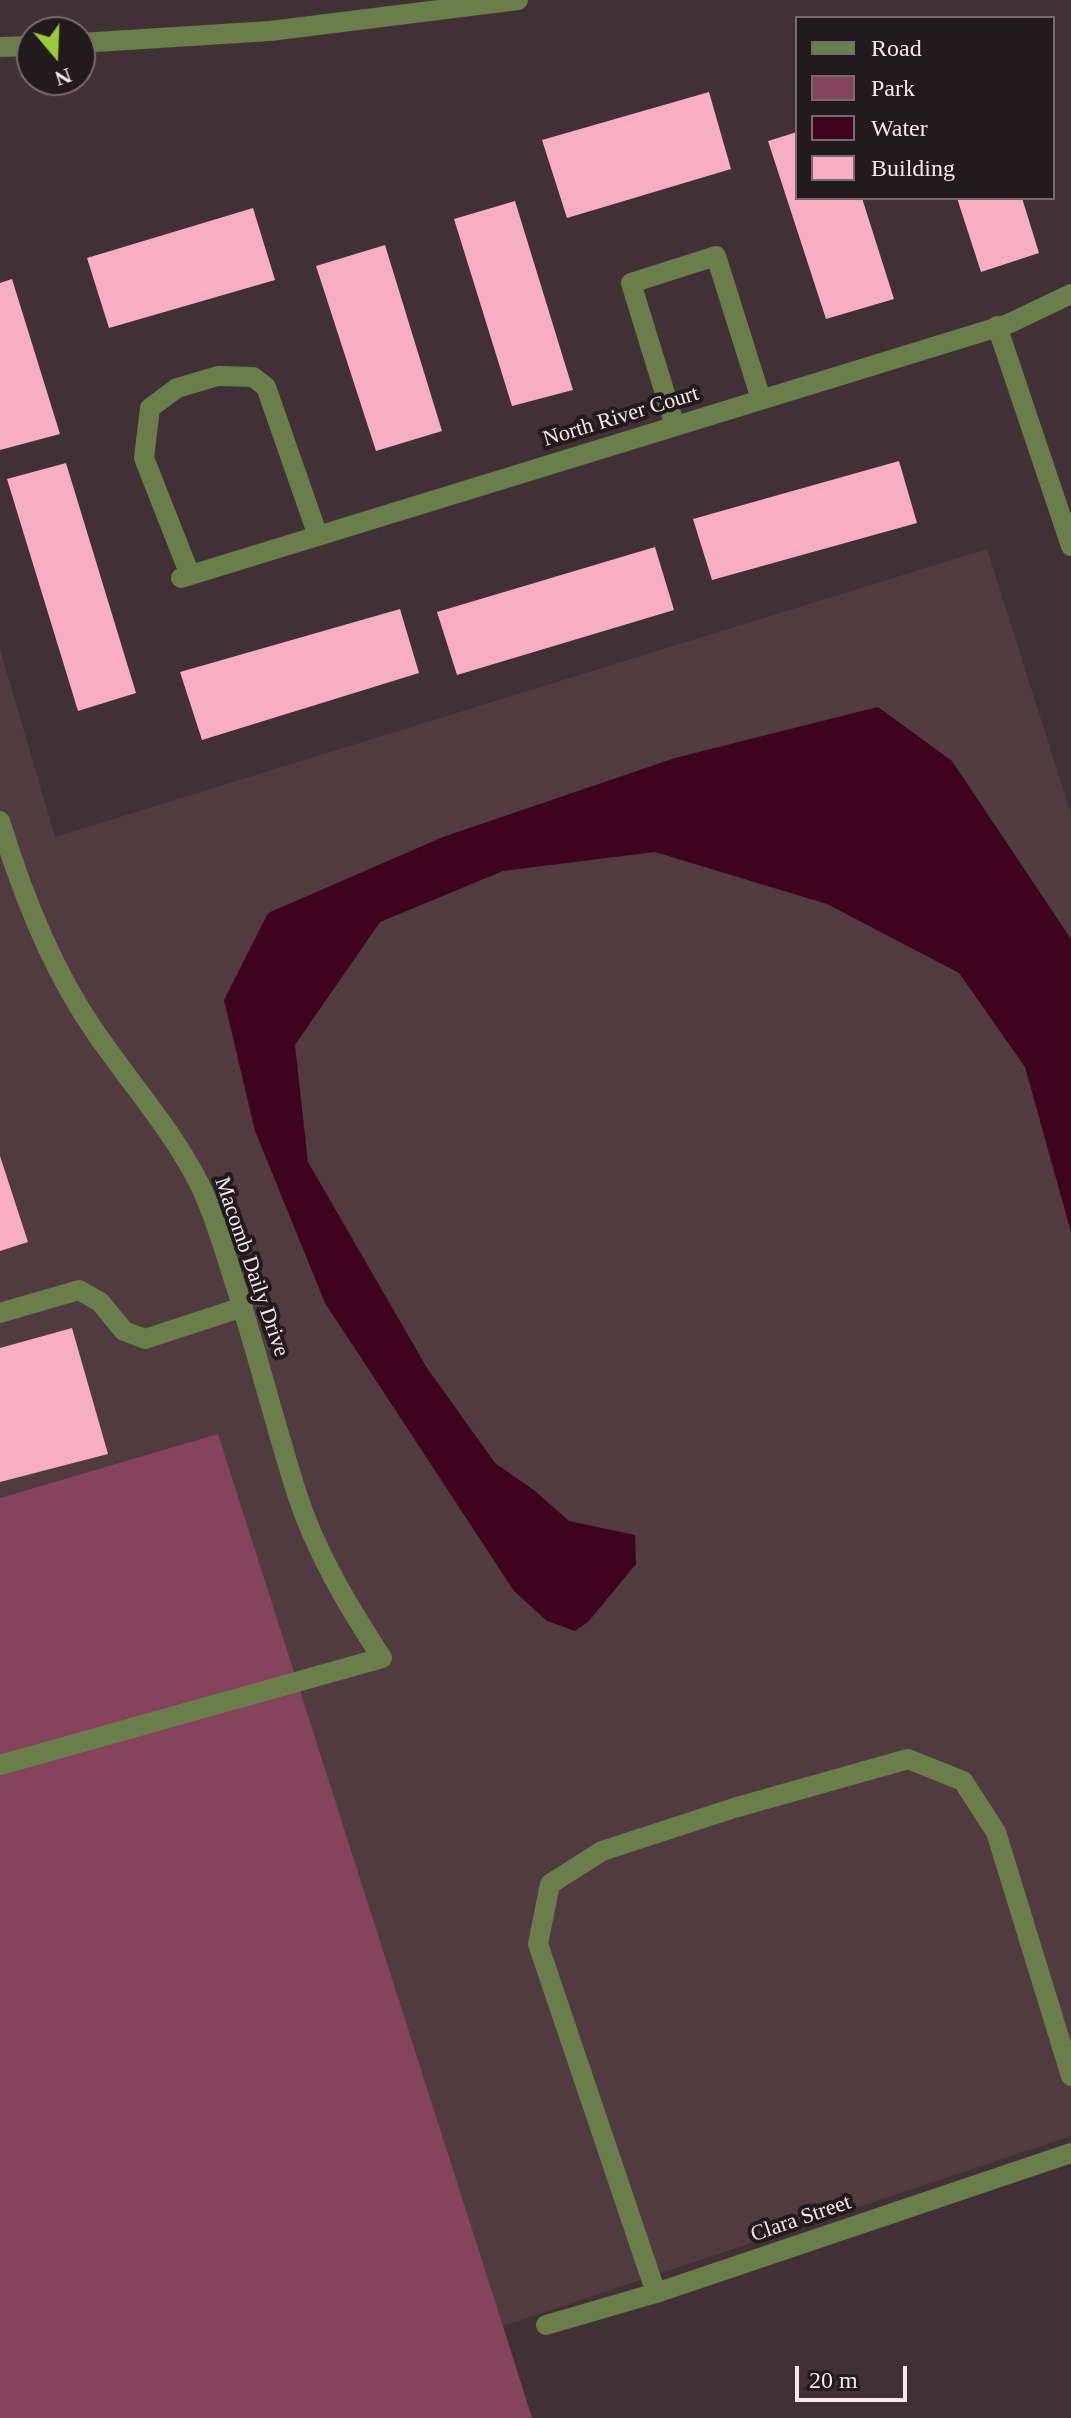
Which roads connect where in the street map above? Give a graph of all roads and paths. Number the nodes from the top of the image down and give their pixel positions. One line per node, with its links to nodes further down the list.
1 (518, 0): 2 (street)
2 (96, 42)
3 (1071, 294): 4 (street, North River Court)
4 (997, 326): 5 (street, North River Court); 8 (street)
5 (761, 399): 6 (street, North River Court); 6 (street)
6 (675, 426): 7 (street, North River Court)
7 (318, 536): 7 (street, North River Court)
8 (1071, 546)
9 (0, 821): 10 (street, Macomb Daily Drive)
10 (243, 1307): 11 (street); 12 (street, Macomb Daily Drive)
11 (0, 1313)
12 (0, 1765)
13 (1071, 2076): 15 (street)
14 (1071, 2153): 15 (street, Clara Street)
15 (656, 2293): 16 (street, Clara Street)
16 (546, 2325)

